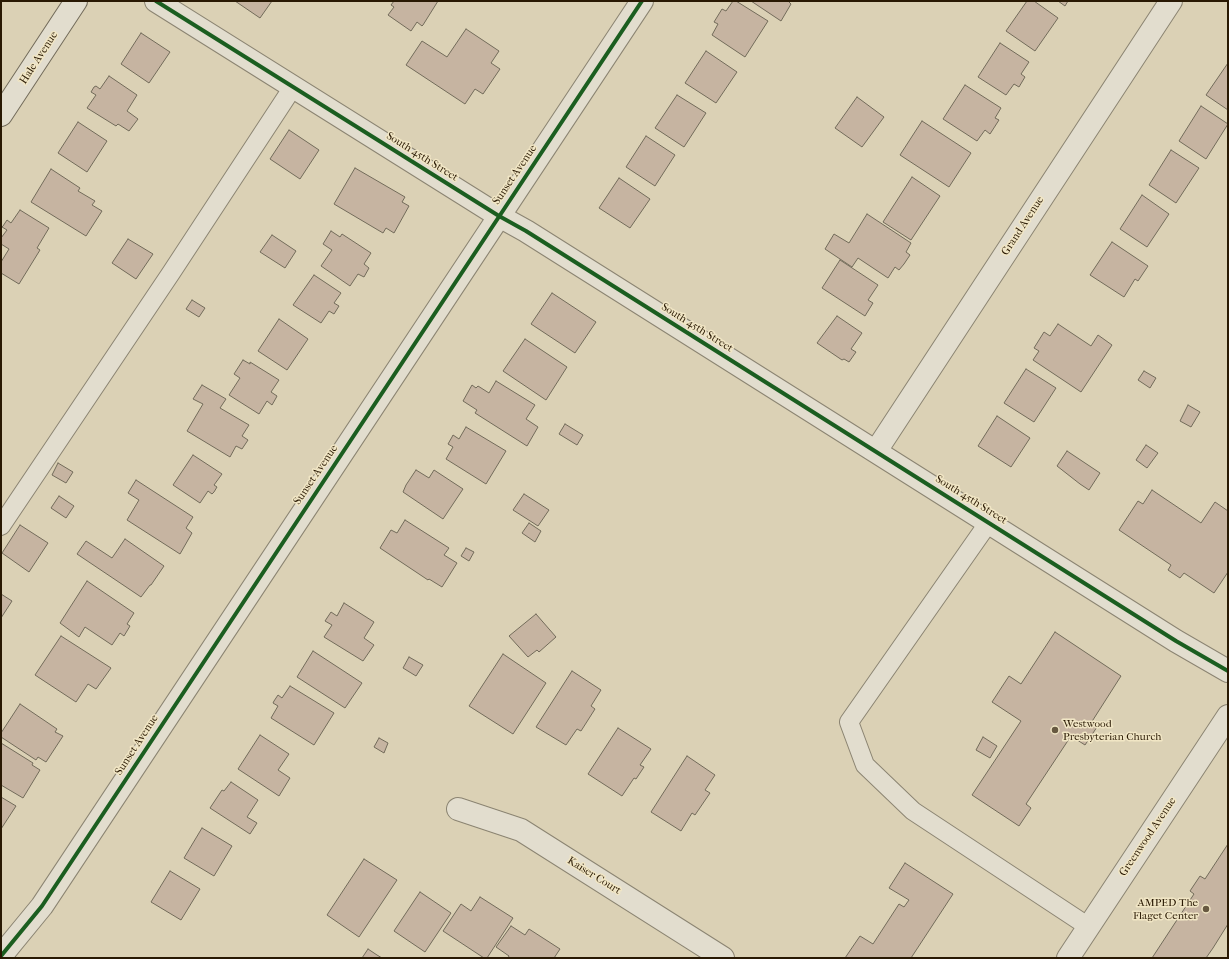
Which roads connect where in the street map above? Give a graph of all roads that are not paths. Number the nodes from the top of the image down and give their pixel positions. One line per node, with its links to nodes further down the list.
1 (76, 1): 6 (street, Hale Avenue)
2 (156, 1): 5 (street, South 45th Street)
3 (642, 1): 7 (street, Sunset Avenue)
4 (1171, 1): 8 (street, Grand Avenue)
5 (293, 87): 7 (street, South 45th Street); 10 (lane)
6 (1, 115)
7 (499, 216): 8 (street, South 45th Street); 15 (street, Sunset Avenue)
8 (876, 451): 9 (street, South 45th Street)
9 (989, 522): 11 (street, South 45th Street); 14 (lane)
10 (1, 526)
11 (1228, 671)
12 (1228, 716): 14 (street, Greenwood Avenue)
13 (458, 809): 16 (street, Kaiser Court)
14 (1089, 927): 17 (street, Greenwood Avenue)
15 (1, 956)
16 (723, 958)
17 (1068, 958)

